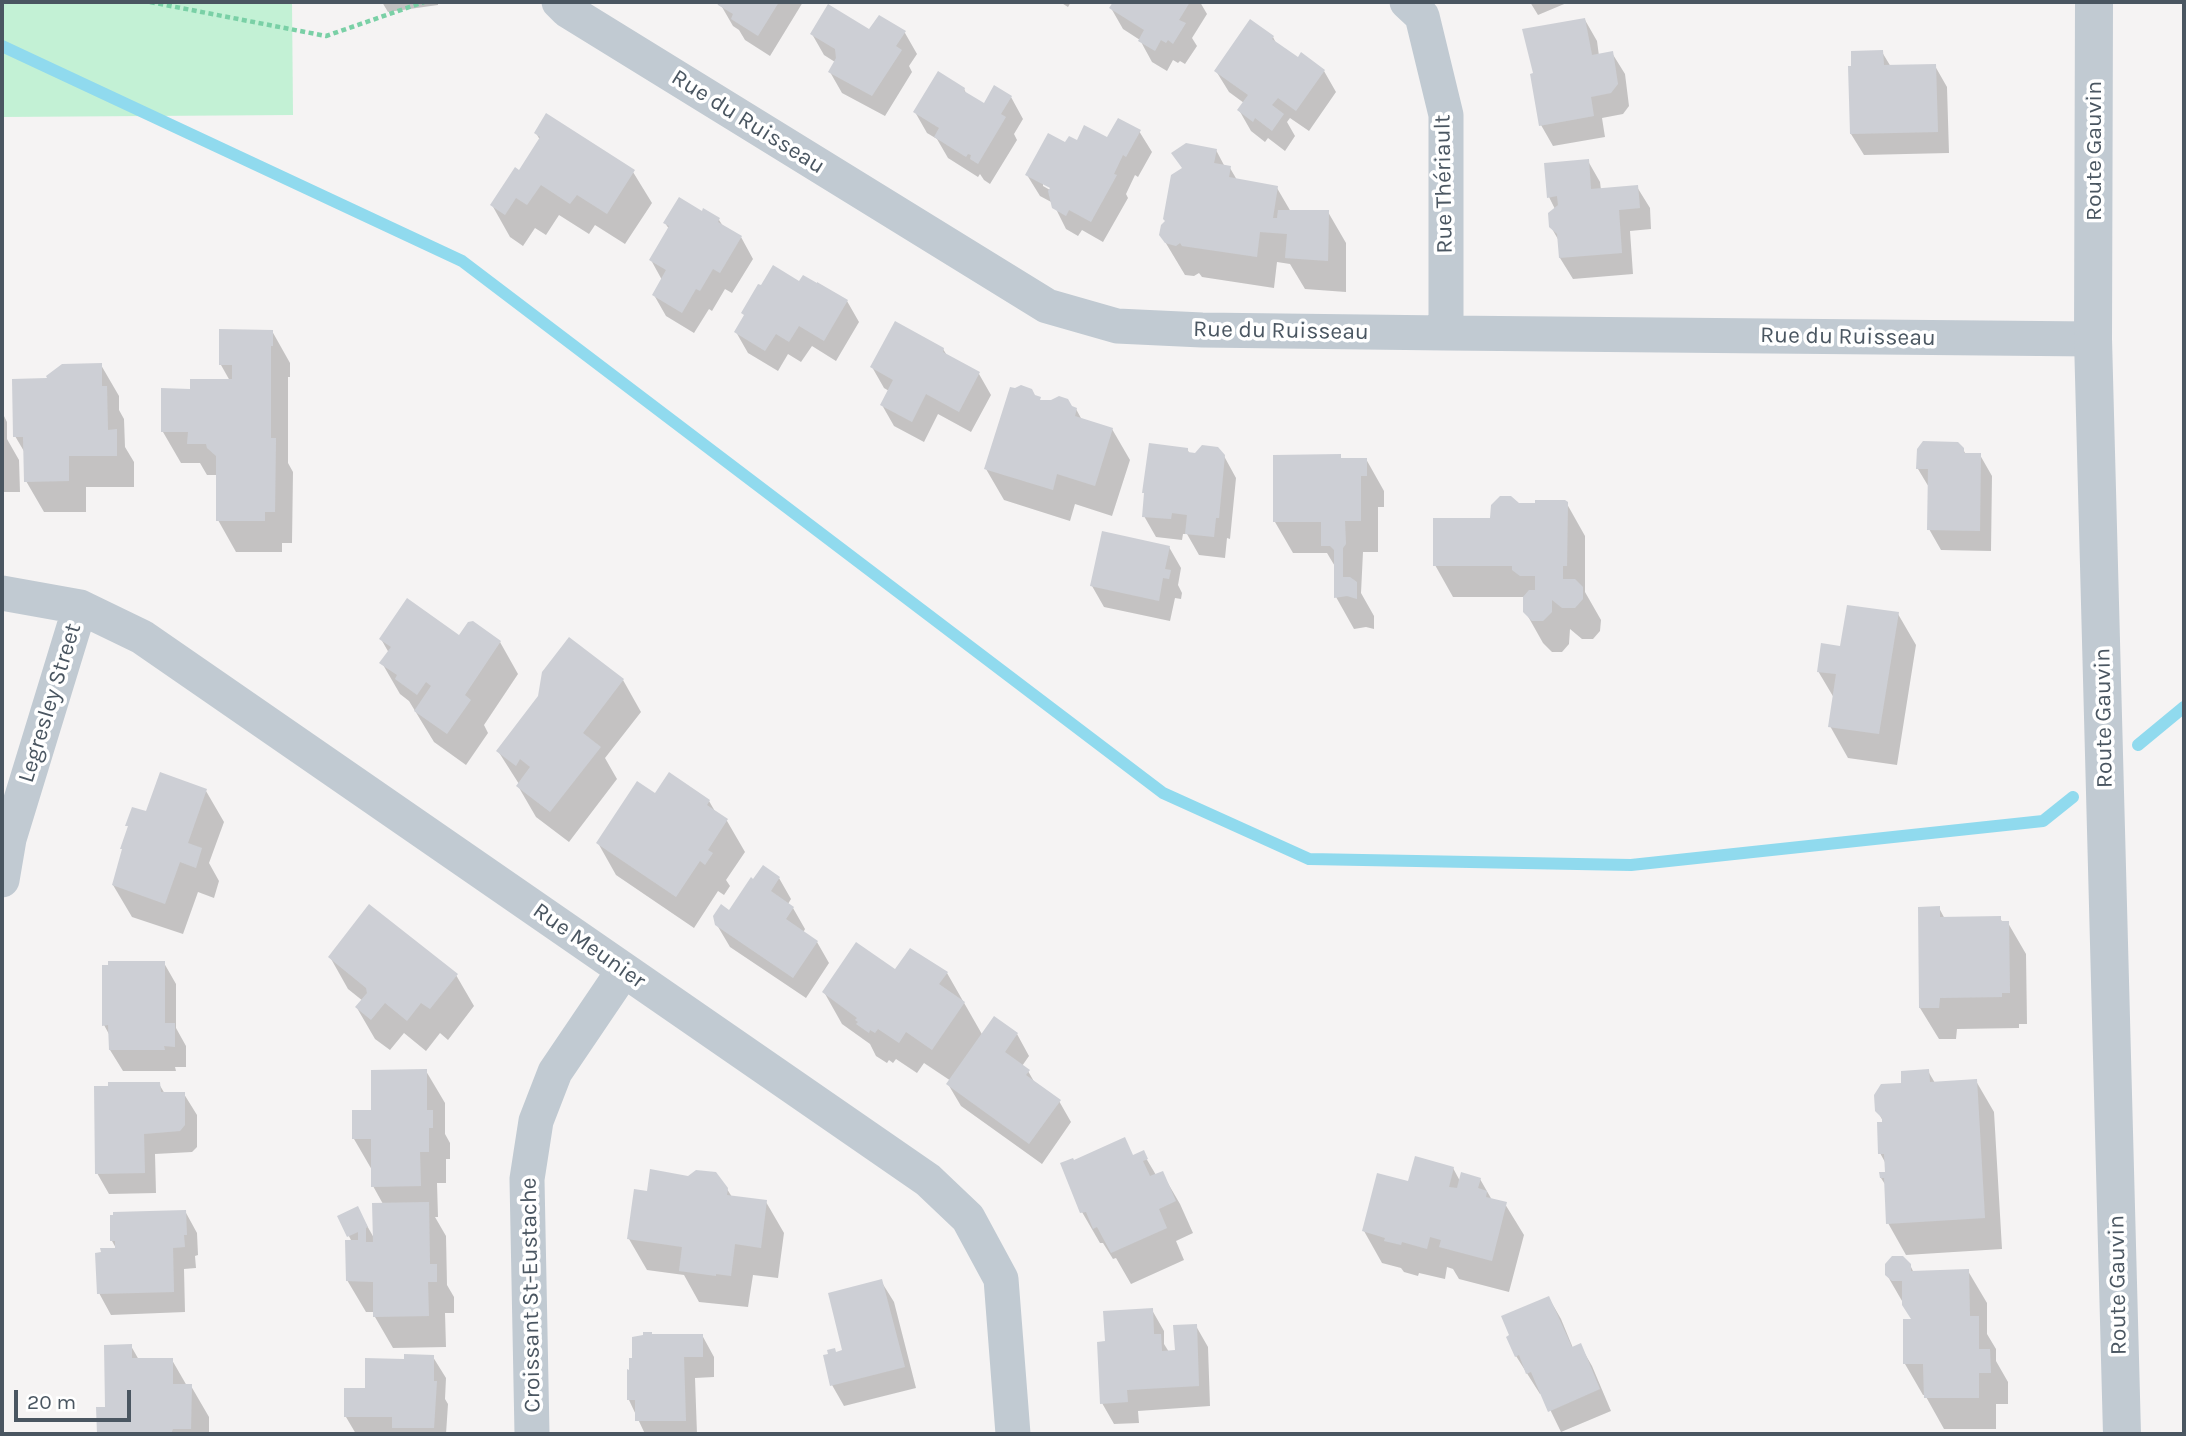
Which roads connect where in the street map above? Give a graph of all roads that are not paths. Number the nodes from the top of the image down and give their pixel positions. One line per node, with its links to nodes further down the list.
1 (559, 2): 4 (street, Rue du Ruisseau)
2 (1407, 2): 4 (street, Rue Thériault)
3 (2094, 2): 5 (street, Route Gauvin)
4 (1446, 333): 5 (street, Rue du Ruisseau)
5 (2094, 339): 12 (street, Route Gauvin)
6 (2, 593): 7 (street, Rue Meunier)
7 (80, 607): 8 (street, Legresley Street); 9 (street, Rue Meunier)
8 (2, 880)
9 (624, 971): 10 (street, Croissant St-Eustache); 11 (street, Rue Meunier)
10 (532, 1434)
11 (1013, 1434)
12 (2122, 1434)

